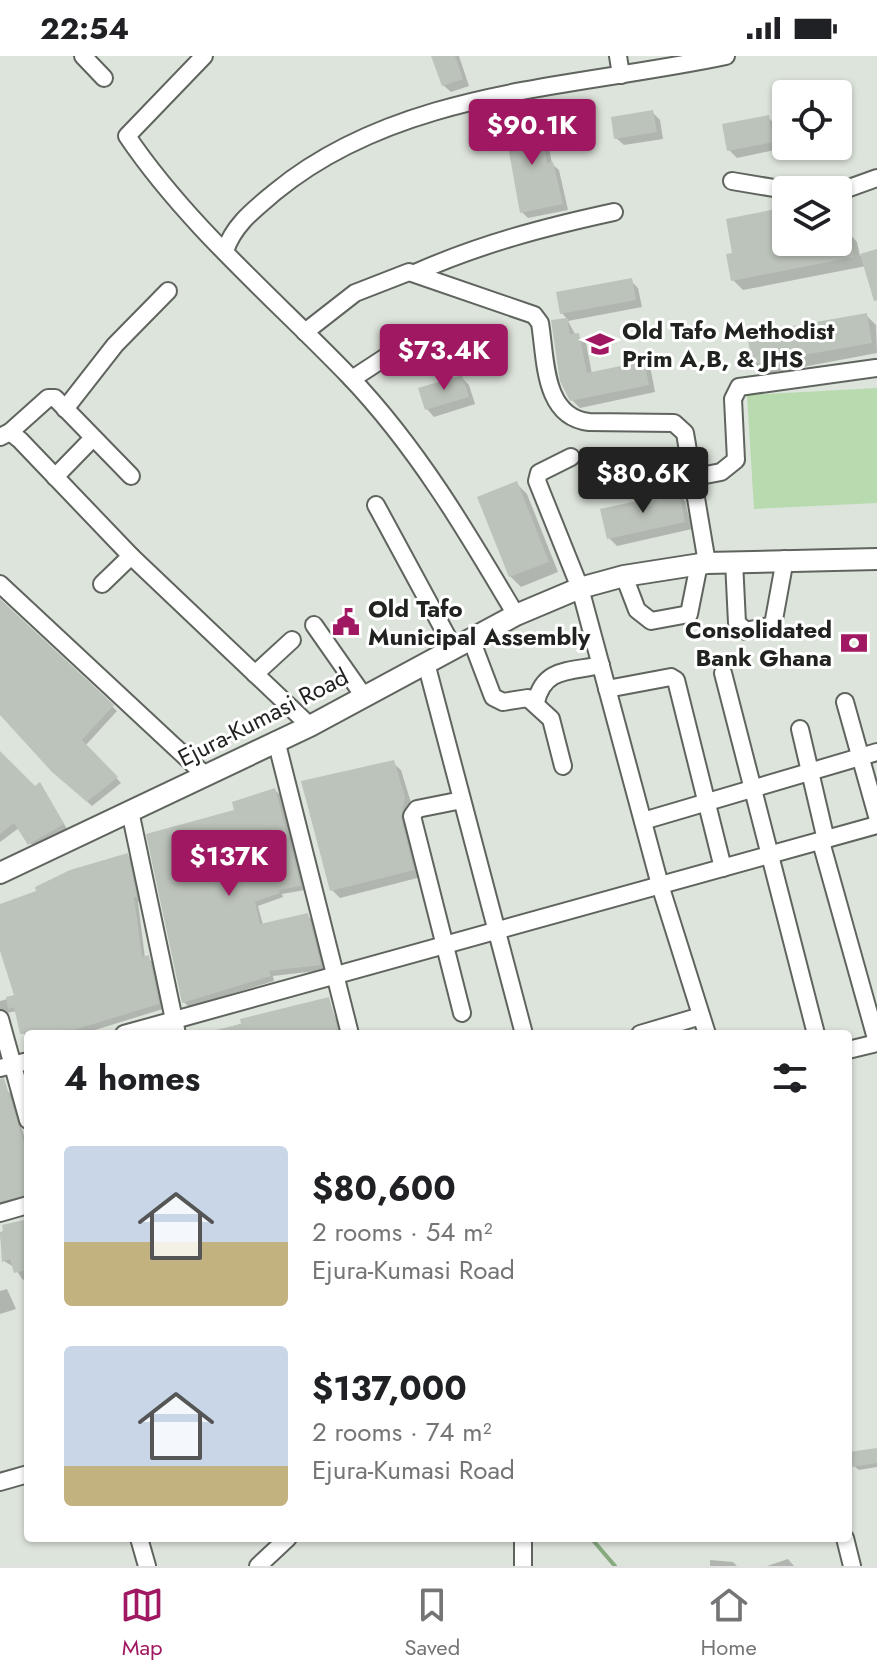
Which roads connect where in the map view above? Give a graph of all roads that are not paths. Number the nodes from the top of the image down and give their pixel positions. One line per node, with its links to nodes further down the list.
1 (83, 56): 6 (street)
2 (204, 56): 12 (street)
3 (618, 56): 5 (street)
4 (726, 56): 5 (street)
5 (621, 75): 12 (street)
6 (104, 78)
7 (877, 178): 9 (street)
8 (732, 181): 10 (street)
9 (852, 187)
10 (772, 188)
11 (614, 212): 13 (street)
12 (225, 251): 15 (street)
13 (415, 273): 15 (street); 25 (street)
14 (168, 291): 19 (street)
15 (305, 332): 18 (street)
16 (401, 347): 18 (street)
17 (876, 368): 25 (street)
18 (352, 379): 36 (street)
19 (65, 409): 20 (street); 21 (street)
20 (5, 434): 24 (street)
21 (92, 439): 23 (street); 24 (street)
22 (571, 457): 35 (street)
23 (131, 476)
24 (55, 477): 27 (street)
25 (695, 477): 31 (street)
26 (376, 505): 39 (street)
27 (131, 556): 34 (street); 43 (street)
28 (785, 559): 29 (main road, Ejura-Kumasi Road); 30 (main road, Ejura-Kumasi Road); 30 (street)
29 (877, 559)
30 (734, 561): 31 (main road, Ejura-Kumasi Road)
31 (703, 564): 32 (main road, Ejura-Kumasi Road); 32 (street)
32 (624, 576): 35 (main road, Ejura-Kumasi Road)
33 (0, 584): 54 (street)
34 (102, 584)
35 (580, 588): 36 (main road, Ejura-Kumasi Road); 41 (street)
36 (516, 615): 39 (main road, Ejura-Kumasi Road)
37 (314, 625): 45 (street)
38 (292, 640): 43 (street)
39 (462, 644): 40 (main road, Ejura-Kumasi Road); 46 (street)
40 (426, 663): 45 (main road, Ejura-Kumasi Road); 56 (street)
41 (601, 665): 44 (street); 46 (street)
42 (723, 673): 55 (street)
43 (255, 674): 48 (street)
44 (607, 689): 57 (street); 60 (street)
45 (363, 695): 48 (main road, Ejura-Kumasi Road)
46 (536, 702): 52 (street)
47 (845, 702): 51 (street)
48 (310, 726): 50 (main road, Ejura-Kumasi Road)
49 (800, 729): 53 (street)
50 (276, 740): 54 (main road, Ejura-Kumasi Road); 69 (street)
51 (870, 754): 53 (street); 59 (street)
52 (563, 766)
53 (809, 771): 55 (street); 62 (street)
54 (206, 776): 58 (main road, Ejura-Kumasi Road)
55 (753, 787): 57 (street); 63 (street)
56 (462, 800): 67 (street); 68 (street)
57 (706, 800): 60 (street); 64 (street)
58 (130, 811): 65 (main road, Ejura-Kumasi Road); 73 (street)
59 (877, 816)
60 (643, 821): 66 (street)
61 (877, 825): 62 (street)
62 (824, 841): 63 (street); 80 (street)
63 (771, 855): 64 (street); 79 (street)
64 (723, 868): 66 (street)
65 (0, 873)
66 (660, 885): 67 (street); 71 (street)
67 (497, 932): 68 (street); 76 (street)
68 (443, 946): 69 (street); 70 (street)
69 (337, 976): 73 (street); 75 (street)
70 (462, 1013)
71 (701, 1016): 77 (street); 78 (street)
72 (0, 1019): 82 (street)
73 (175, 1027): 74 (street)
74 (153, 1030)
75 (349, 1030)
76 (523, 1030)
77 (654, 1030)
78 (706, 1030)
79 (815, 1030)
80 (877, 1042): 81 (street)
81 (852, 1049)
82 (14, 1065): 83 (street)
83 (24, 1104)
84 (24, 1206): 85 (street)
85 (0, 1213)
86 (24, 1475): 87 (street)
87 (0, 1482)
88 (140, 1542): 92 (street)
89 (284, 1542): 93 (street)
90 (523, 1542): 94 (street)
91 (846, 1542): 95 (street)
92 (147, 1566)
93 (258, 1566)
94 (523, 1566)
95 (852, 1566)

